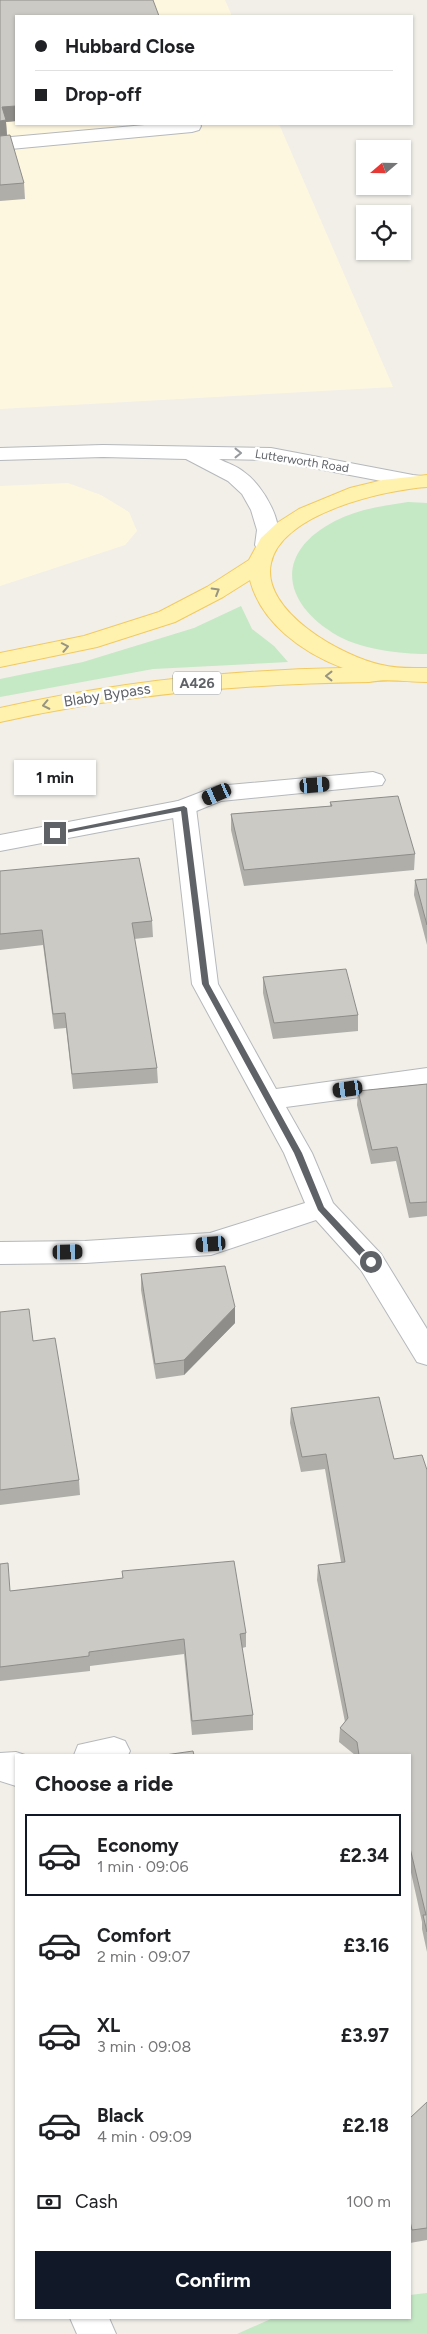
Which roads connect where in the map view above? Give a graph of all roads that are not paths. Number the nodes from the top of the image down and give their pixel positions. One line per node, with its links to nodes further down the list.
1 (192, 126): 2 (street)
2 (0, 144)
3 (190, 453): 4 (street, Lutterworth Road); 5 (street, Lutterworth Road, one-way to 5); 6 (street, Lutterworth Road)
4 (0, 454)
5 (420, 481): 6 (main road)
6 (263, 554): 7 (main road, one-way to 6); 8 (main road)
7 (0, 660)
8 (396, 675): 9 (main road); 10 (main road, Blaby Bypass / A426, one-way to 10)
9 (427, 675)
10 (0, 715)
11 (373, 780): 12 (street)
12 (184, 808): 13 (street); 15 (street)
13 (0, 843)
14 (427, 1078): 15 (street)
15 (269, 1100): 16 (street)
16 (321, 1208): 17 (street); 18 (street)
17 (0, 1253)
18 (427, 1354)
19 (15, 1766): 20 (street)
20 (0, 1767)
21 (90, 2319): 22 (street)
22 (97, 2334)

